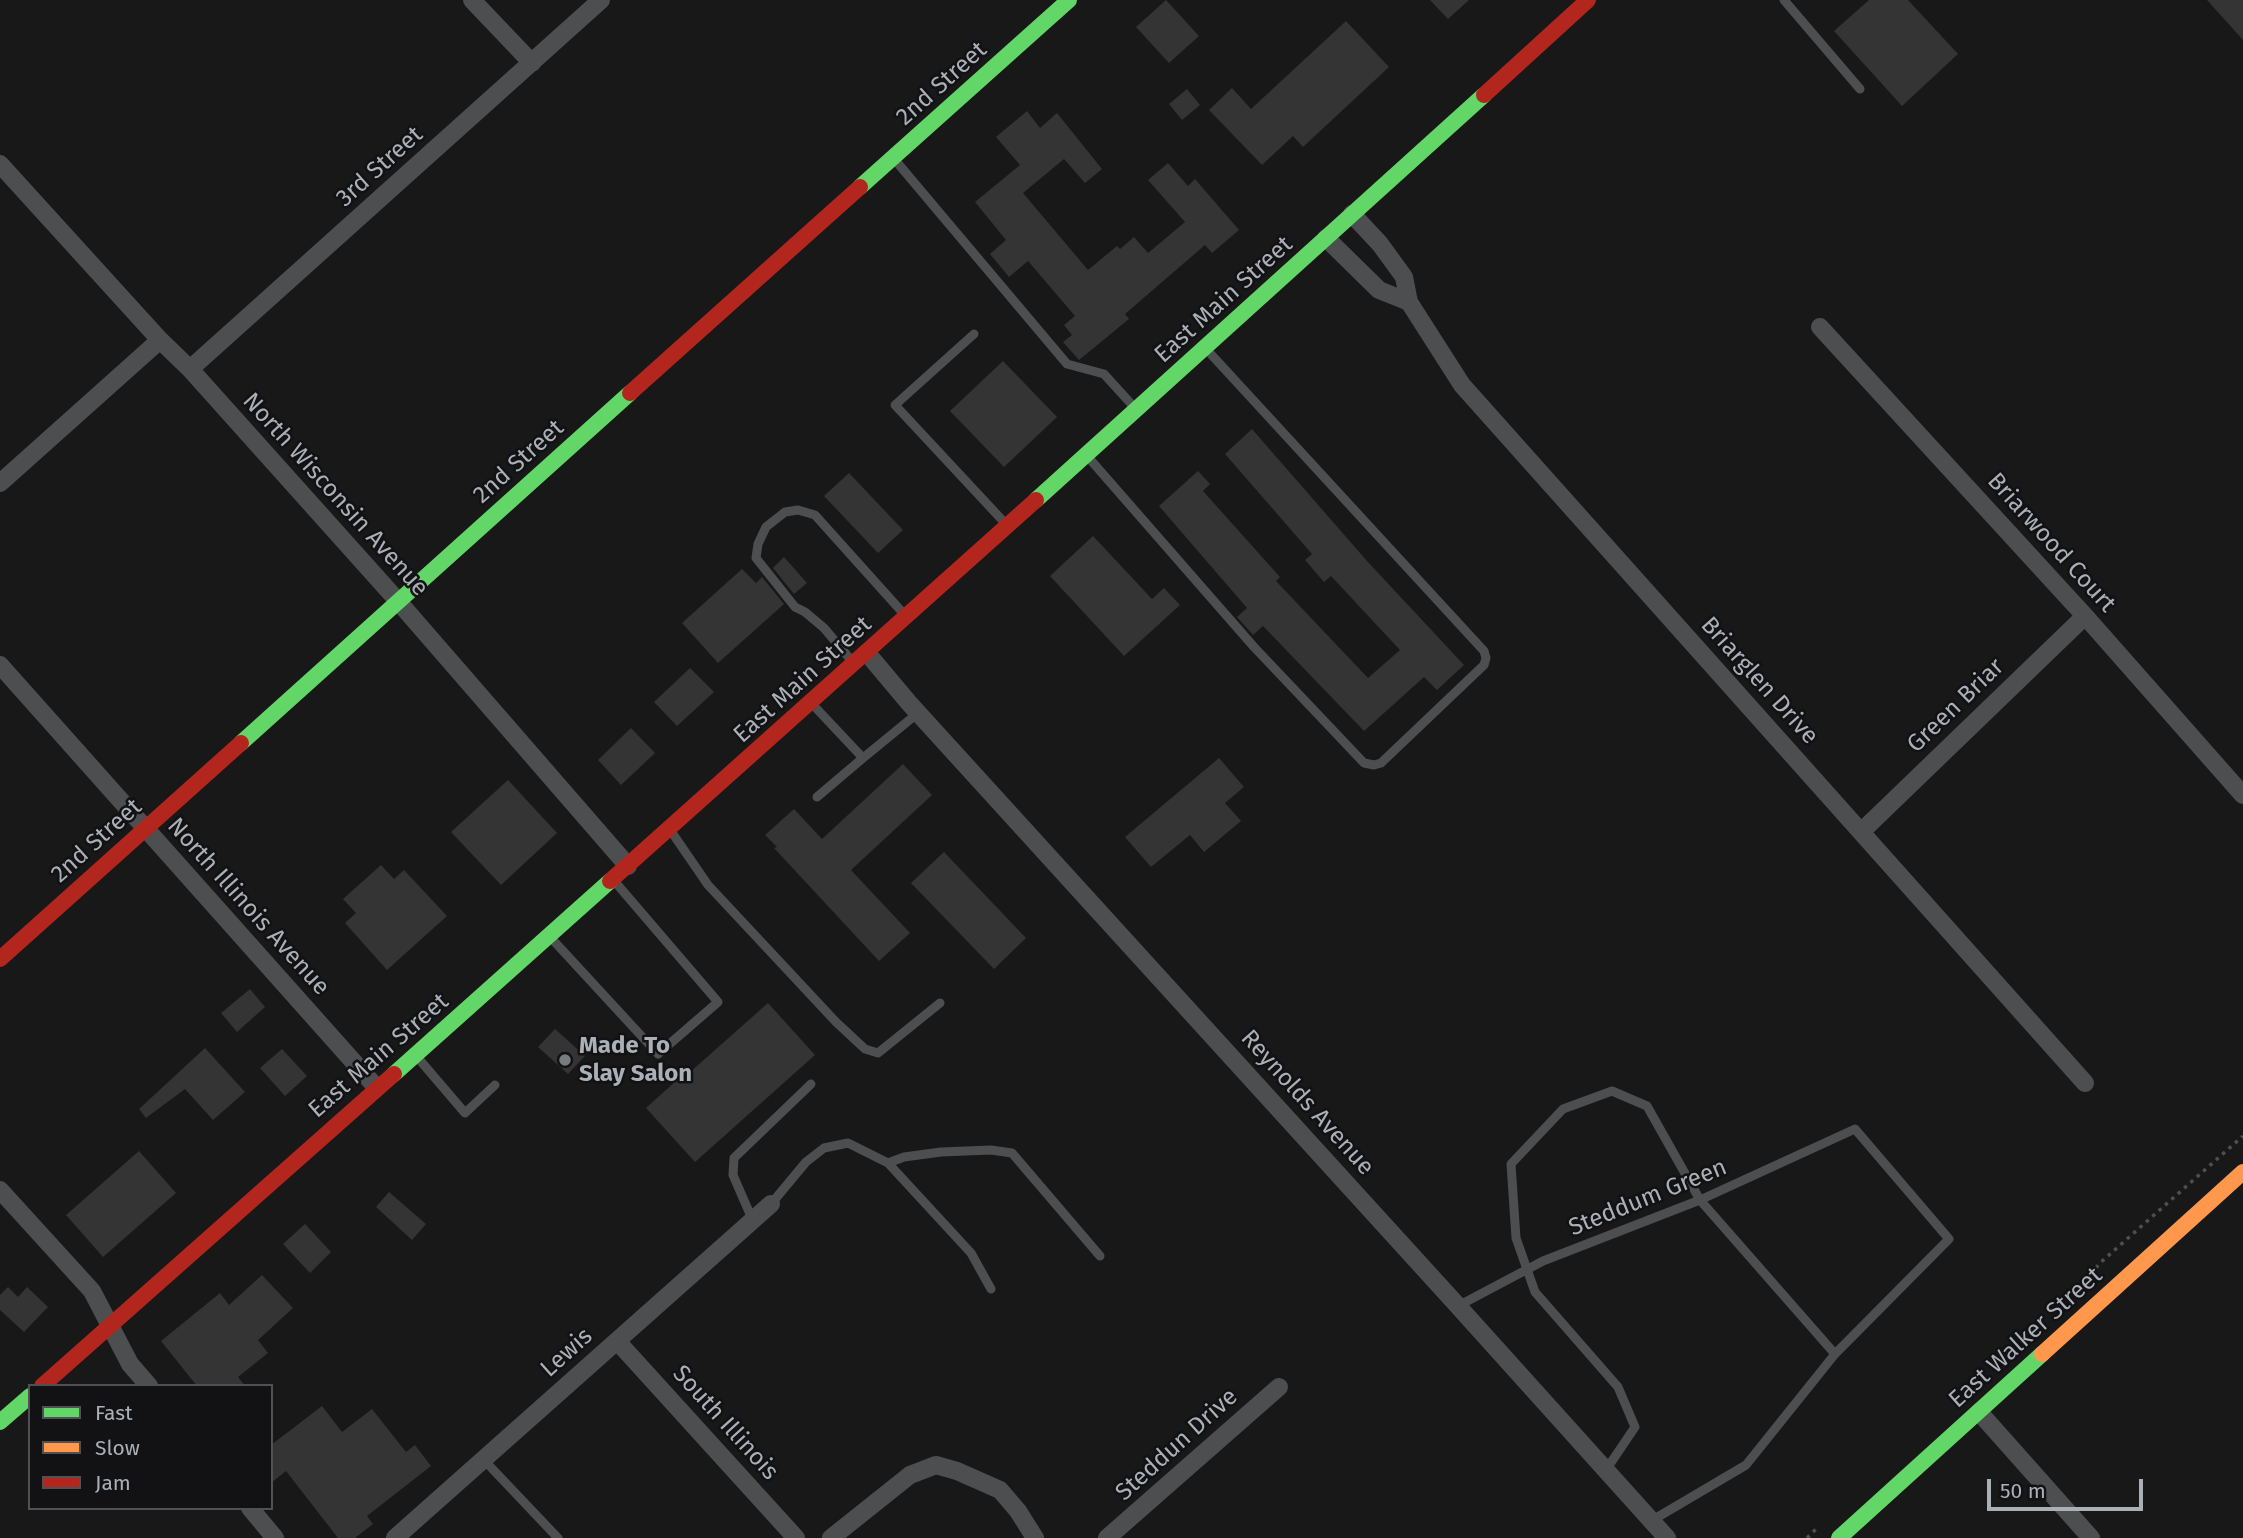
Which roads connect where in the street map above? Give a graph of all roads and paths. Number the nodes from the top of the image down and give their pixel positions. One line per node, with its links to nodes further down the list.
1 (472, 0): 6 (street)
2 (601, 0): 6 (street, 3rd Street)
3 (1069, 0): 8 (main road, 2nd Street)
4 (1588, 0): 10 (main road, East Main Street)
5 (1784, 0): 7 (lane)
6 (532, 64): 17 (street, 3rd Street)
7 (1860, 89)
8 (894, 158): 18 (lane); 22 (main road, 2nd Street)
9 (0, 163): 15 (street, North Wisconsin Avenue)
10 (1352, 214): 11 (main road, East Main Street); 12 (street, Briarglen Drive)
11 (1326, 238): 12 (street); 16 (main road, East Main Street)
12 (1409, 302): 34 (street, Briarglen Drive)
13 (1820, 327): 23 (street, Briarwood Court)
14 (974, 334): 21 (lane)
15 (160, 340): 17 (street, North Wisconsin Avenue); 20 (street)
16 (1205, 347): 18 (main road, East Main Street); 19 (lane)
17 (190, 369): 22 (street, North Wisconsin Avenue)
18 (1137, 410): 19 (main road, East Main Street)
19 (1087, 456): 21 (main road, East Main Street)
20 (0, 483)
21 (1008, 526): 24 (main road, East Main Street)
22 (397, 600): 32 (main road, 2nd Street); 35 (street, North Wisconsin Avenue)
23 (2085, 616): 30 (street, Briarwood Court); 34 (street, Green Briar)
24 (907, 617): 25 (main road, East Main Street); 25 (lane)
25 (861, 658): 27 (main road, East Main Street); 28 (street, Reynolds Avenue)
26 (0, 665): 32 (street, North Illinois Avenue)
27 (811, 703): 29 (lane); 33 (main road, East Main Street)
28 (913, 708): 29 (lane); 54 (street, Reynolds Avenue)
29 (863, 758): 31 (lane)
30 (2243, 795)
31 (817, 797)
32 (145, 828): 38 (main road, 2nd Street); 44 (street, North Illinois Avenue)
33 (670, 830): 35 (main road, East Main Street); 39 (lane)
34 (1861, 832): 41 (street, Briarglen Drive)
35 (628, 866): 36 (main road, East Main Street)
36 (612, 879): 37 (main road, East Main Street); 37 (lane)
37 (549, 936): 40 (main road, East Main Street)
38 (0, 959)
39 (940, 1003)
40 (415, 1054): 43 (lane); 44 (main road, East Main Street)
41 (2085, 1083)
42 (811, 1084): 50 (lane)
43 (495, 1085)
44 (376, 1087): 55 (main road, East Main Street)
45 (888, 1163): 49 (lane); 51 (lane); 53 (lane)
46 (2243, 1172): 62 (main road, East Walker Street)
47 (0, 1190): 55 (street)
48 (1700, 1200): 52 (lane, Steddum Green); 52 (lane); 57 (lane); 57 (lane, Steddum Green)
49 (771, 1205): 50 (street, Lewis)
50 (753, 1221): 56 (street, Lewis)
51 (1100, 1256)
52 (1527, 1270): 54 (lane, Steddum Green); 65 (lane)
53 (991, 1289)
54 (1458, 1306): 65 (street, Reynolds Avenue)
55 (110, 1326): 58 (main road, East Main Street); 59 (street)
56 (617, 1341): 64 (street, Lewis); 71 (street, South Illinois)
57 (1835, 1354): 67 (lane)
58 (43, 1384)
59 (147, 1384)
60 (1279, 1387): 74 (street, Steddun Drive)
61 (28, 1398): 63 (main road)
62 (1979, 1412): 76 (main road, East Walker Street); 77 (street)
63 (0, 1422)
64 (483, 1459): 69 (street, Lewis); 70 (lane)
65 (1606, 1470): 67 (street, Reynolds Avenue)
66 (252, 1510): 68 (street)
67 (1651, 1521): 75 (street, Reynolds Avenue)
68 (275, 1538)
69 (395, 1538)
70 (558, 1538)
71 (796, 1538)
72 (831, 1538): 73 (street)
73 (1035, 1538)
74 (1107, 1538)
75 (1667, 1538)
76 (1839, 1538)
77 (2091, 1538)

